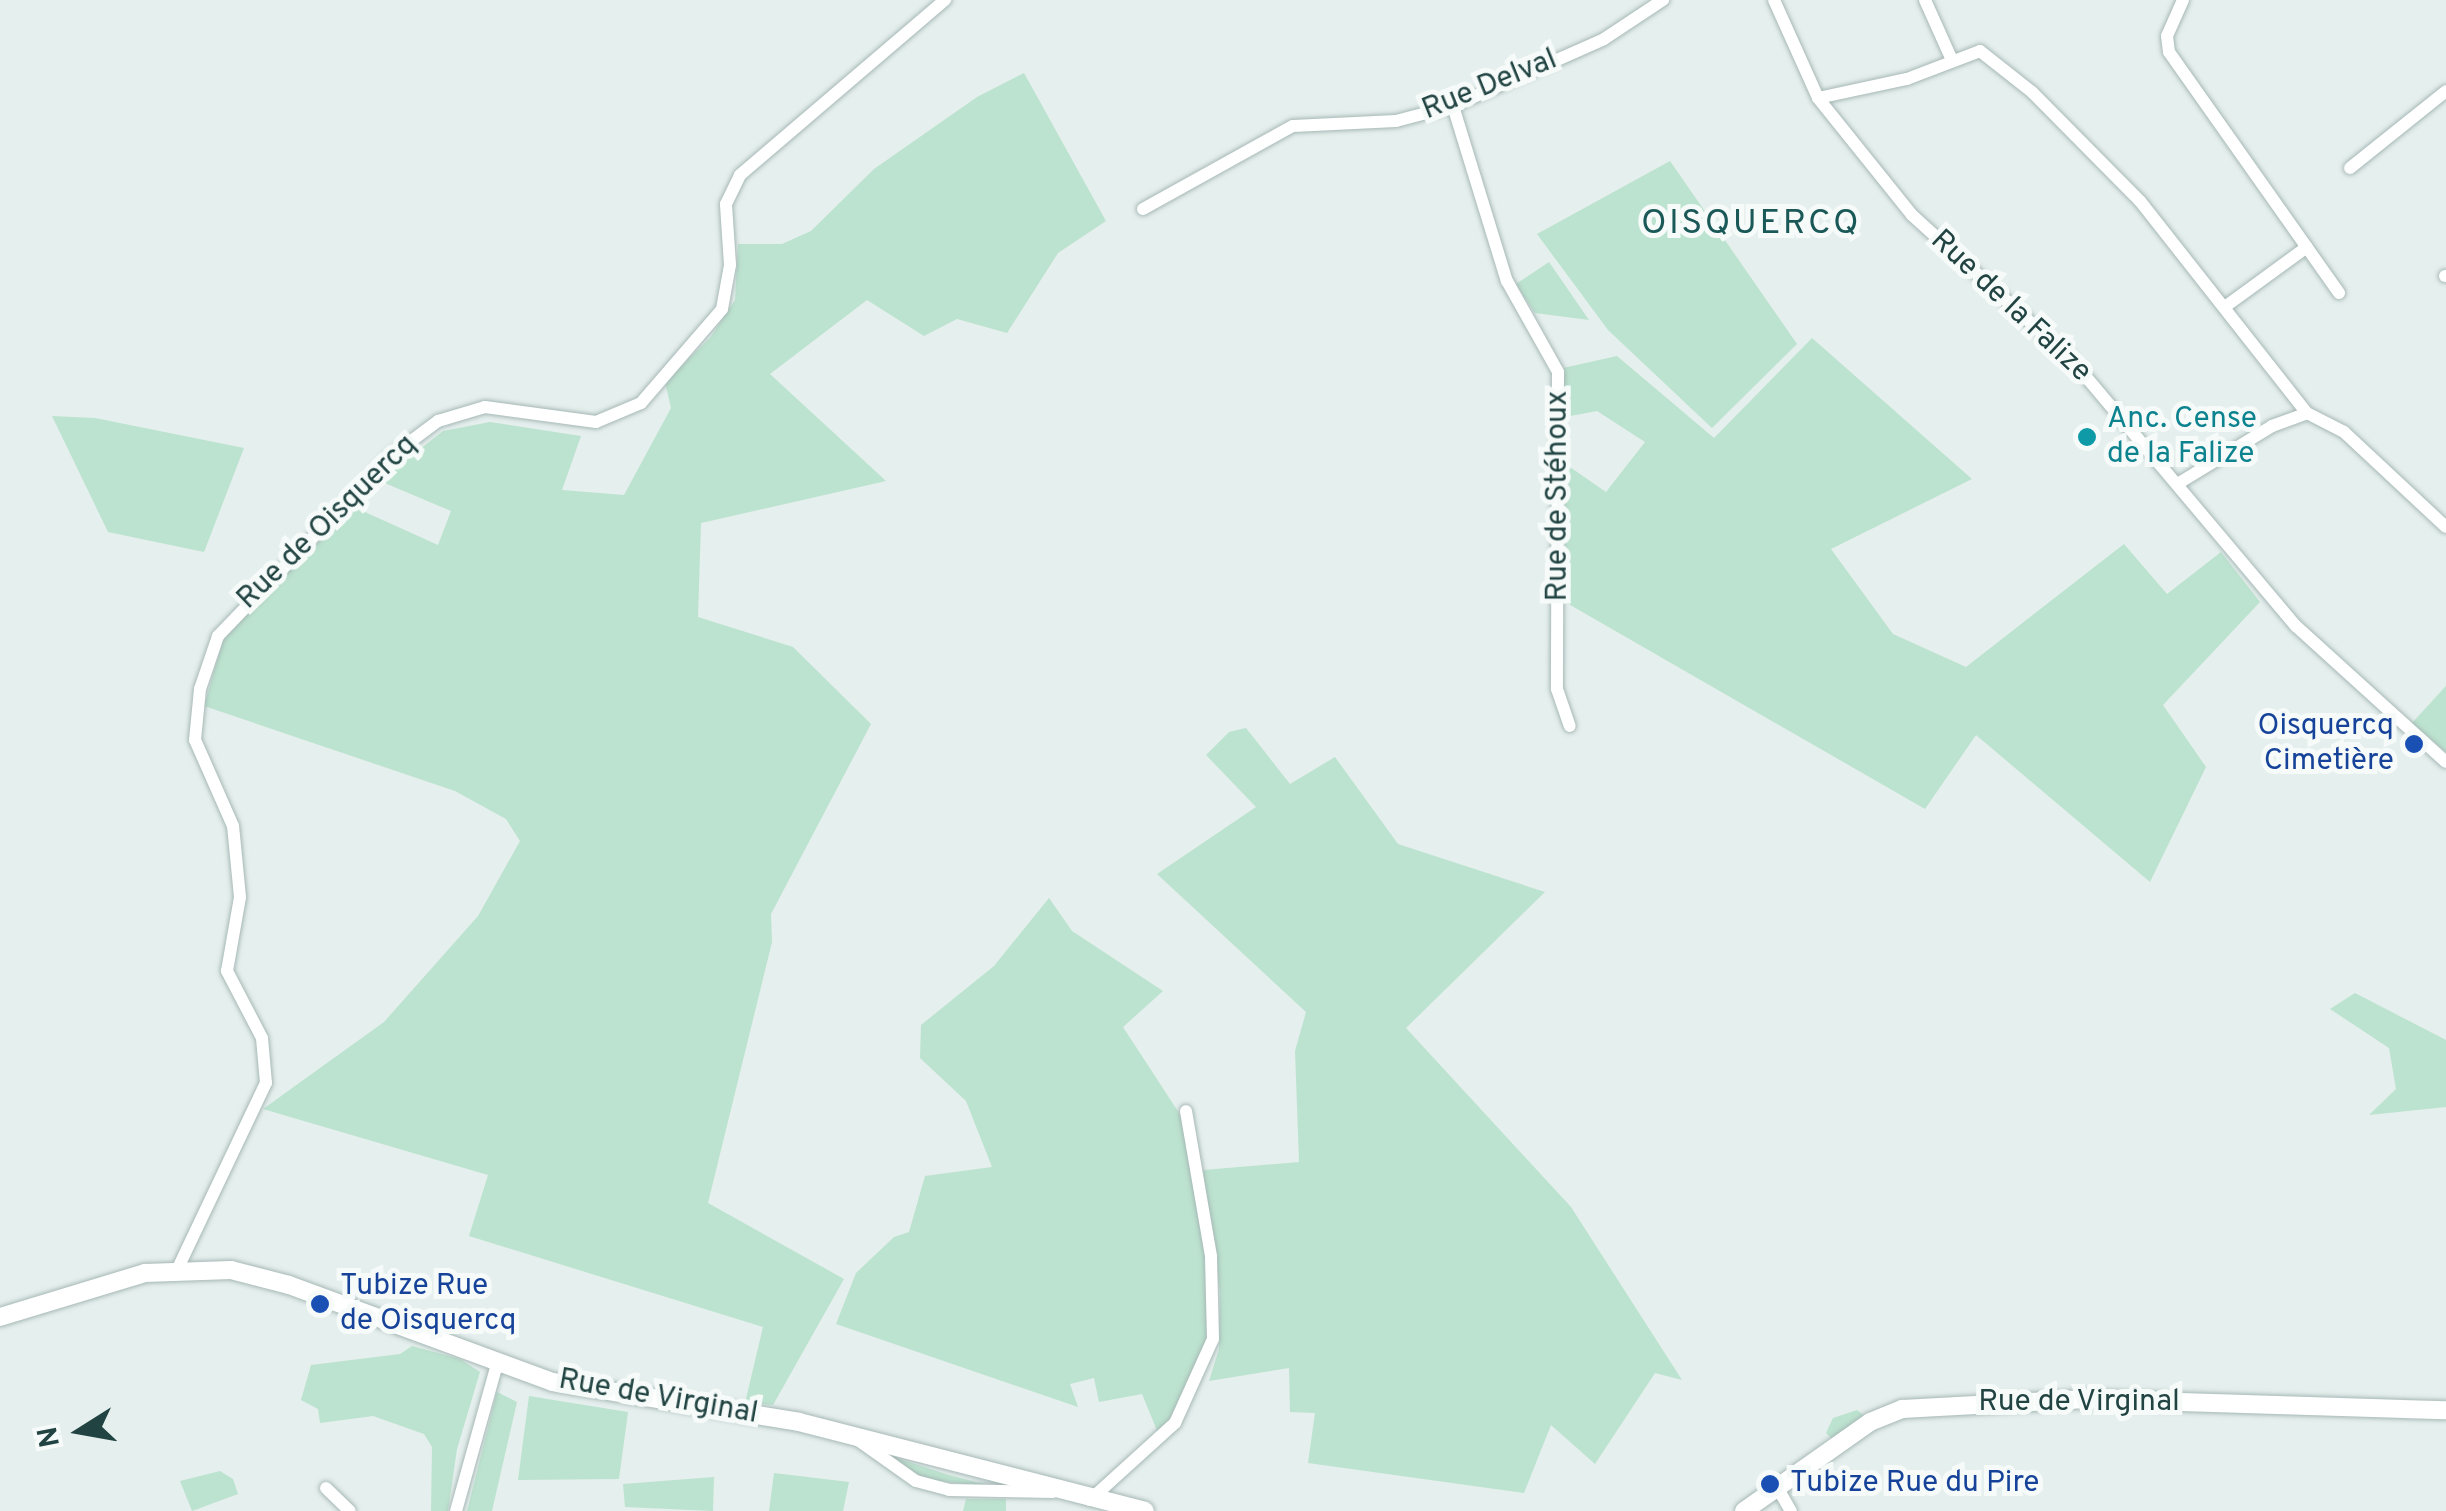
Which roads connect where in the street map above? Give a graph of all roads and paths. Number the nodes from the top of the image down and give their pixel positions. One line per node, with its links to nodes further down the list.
1 (945, 0): 21 (street, Rue de Oisquercq)
2 (1663, 0): 9 (street, Rue Delval)
3 (1774, 0): 8 (street, Rue de la Falize)
4 (1925, 0): 6 (street)
5 (2183, 0): 12 (street)
6 (1952, 60): 8 (street); 14 (street)
7 (2446, 91): 10 (street)
8 (1818, 98): 16 (street, Rue de la Falize)
9 (1453, 106): 11 (street, Rue Delval); 18 (street, Rue de Stéhoux)
10 (2350, 168)
11 (1143, 209)
12 (2307, 247): 13 (street); 14 (street)
13 (2339, 293)
14 (2226, 306): 15 (street)
15 (2306, 412): 16 (street); 17 (street)
16 (2179, 483): 19 (street, Rue de la Falize)
17 (2446, 527)
18 (1570, 726)
19 (2446, 762)
20 (1186, 1111): 27 (street)
21 (178, 1268): 22 (street); 23 (street, Rue de Virginal)
22 (0, 1317)
23 (496, 1364): 27 (street, Rue de Virginal); 30 (street)
24 (2446, 1410): 26 (street, Rue de Virginal)
25 (326, 1488): 29 (street)
26 (1777, 1488): 31 (street, Rue de Virginal); 32 (street)
27 (1090, 1500): 28 (street, Rue de Virginal)
28 (1134, 1510)
29 (350, 1511)
30 (456, 1511)
31 (1744, 1511)
32 (1790, 1511)

